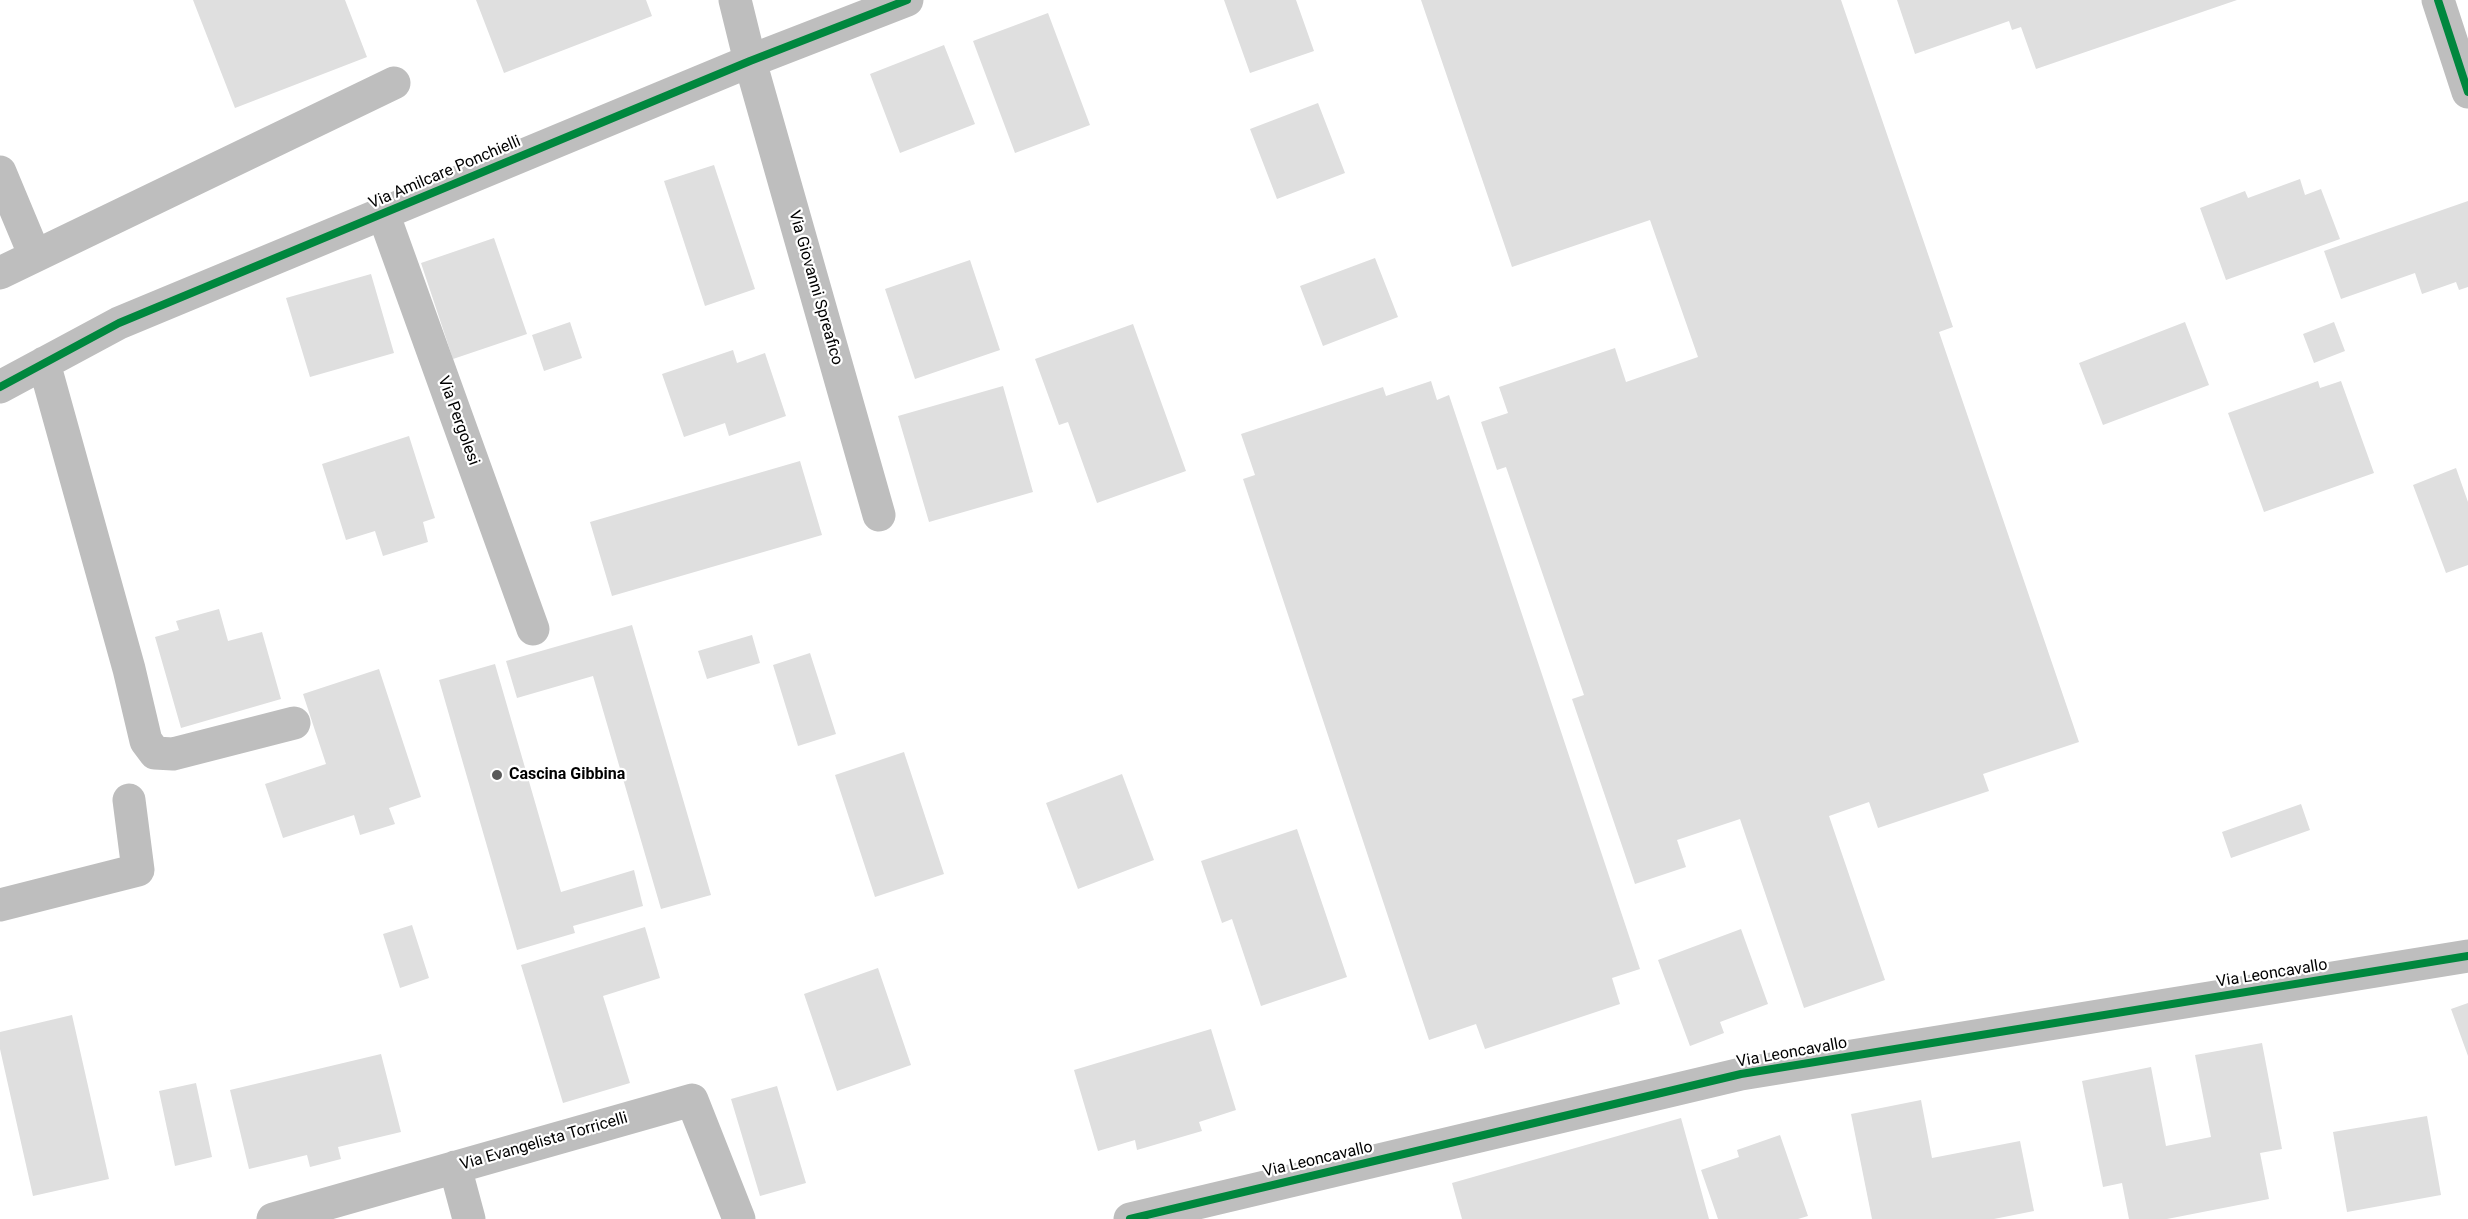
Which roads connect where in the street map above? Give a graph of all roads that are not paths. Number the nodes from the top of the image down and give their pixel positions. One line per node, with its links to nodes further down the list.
1 (735, 0): 4 (street, Via Giovanni Spreafico)
2 (907, 0): 4 (street, Via Amilcare Ponchielli)
3 (2438, 0): 6 (street)
4 (750, 61): 8 (street, Via Amilcare Ponchielli); 13 (street, Via Giovanni Spreafico)
5 (394, 83): 9 (street)
6 (2468, 92)
7 (0, 172): 9 (street)
8 (383, 213): 11 (street, Via Amilcare Ponchielli); 14 (street, Via Pergolesi)
9 (35, 256): 10 (street)
10 (0, 273)
11 (44, 363): 12 (street, Via Amilcare Ponchielli); 15 (street)
12 (0, 387)
13 (879, 515)
14 (533, 629)
15 (294, 723)
16 (129, 800): 17 (street)
17 (0, 904)
18 (2468, 956): 23 (street, Via Leoncavallo)
19 (455, 1167): 20 (street, Via Evangelista Torricelli); 21 (street); 22 (street, Via Evangelista Torricelli)
20 (273, 1219)
21 (469, 1219)
22 (739, 1219)
23 (1130, 1219)

